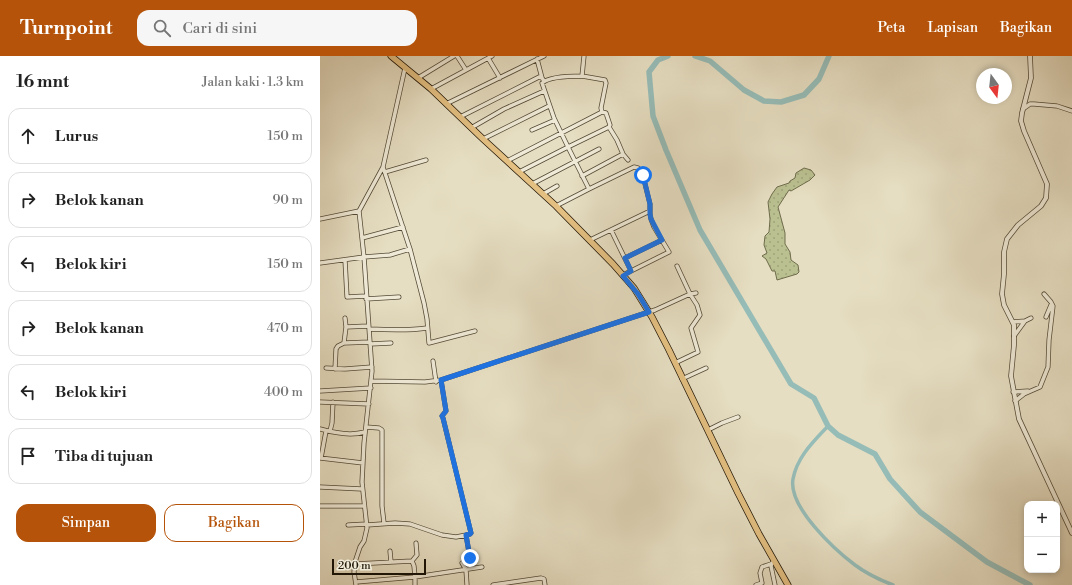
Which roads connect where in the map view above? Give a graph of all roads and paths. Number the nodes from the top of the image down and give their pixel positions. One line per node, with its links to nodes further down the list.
1 (391, 56): 8 (main road)
2 (454, 56): 11 (street)
3 (457, 56): 9 (street)
4 (584, 56): 10 (street)
5 (1030, 56): 18 (street)
6 (488, 57): 9 (street); 12 (street)
7 (538, 57): 12 (street); 13 (street)
8 (406, 67): 11 (main road); 35 (street)
9 (466, 70): 14 (street)
10 (582, 76): 13 (street); 20 (street)
11 (418, 78): 14 (main road)
12 (500, 78): 16 (street)
13 (543, 79): 15 (street); 21 (street)
14 (431, 89): 16 (main road)
15 (544, 91): 17 (street); 24 (street)
16 (446, 104): 21 (main road)
17 (549, 106): 22 (street); 27 (street)
18 (1023, 109): 19 (street); 71 (street)
19 (1072, 111)
20 (602, 112): 23 (street); 26 (street)
21 (460, 117): 24 (main road)
22 (555, 120): 25 (street); 26 (street)
23 (609, 127): 28 (street); 30 (street)
24 (471, 128): 27 (main road)
25 (532, 130)
26 (561, 134): 28 (street); 33 (street)
27 (483, 139): 33 (main road)
28 (568, 147): 34 (street); 37 (street)
29 (599, 149): 34 (street)
30 (623, 154): 32 (street); 38 (street)
31 (426, 160): 36 (street)
32 (628, 160)
33 (506, 161): 37 (main road)
34 (574, 162): 38 (street); 39 (street)
35 (383, 167): 36 (street); 45 (street)
36 (384, 172): 47 (street)
37 (519, 172): 39 (main road)
38 (582, 176): 41 (street)
39 (532, 184): 42 (main road)
40 (557, 186): 42 (street)
41 (589, 189): 43 (street); 44 (street)
42 (543, 194): 43 (main road)
43 (556, 206): 50 (main road)
44 (650, 211): 48 (street); 51 (street)
45 (359, 212): 46 (street); 49 (street)
46 (320, 219)
47 (403, 227): 49 (street); 52 (street)
48 (611, 230): 50 (street); 54 (street)
49 (362, 238): 53 (street)
50 (590, 240): 59 (main road)
51 (662, 240): 54 (street); 58 (street)
52 (410, 249): 53 (street); 74 (street)
53 (364, 258): 55 (street); 64 (street)
54 (625, 258): 58 (street)
55 (345, 260): 56 (street); 64 (street)
56 (320, 263)
57 (678, 266): 61 (street)
58 (631, 271): 59 (street)
59 (623, 276): 66 (main road)
60 (696, 293): 61 (street)
61 (690, 294): 66 (street); 81 (street)
62 (1044, 294): 65 (street)
63 (399, 297): 64 (street)
64 (366, 298): 73 (street)
65 (1051, 302): 67 (street); 92 (street)
66 (649, 312): 81 (main road); 87 (street)
67 (1046, 317)
68 (346, 318): 72 (street)
69 (1031, 318): 70 (street)
70 (1025, 321): 71 (street); 76 (street)
71 (1013, 322): 76 (street)
72 (346, 327): 73 (street); 77 (street)
73 (368, 328): 74 (street); 78 (street)
74 (427, 328): 75 (street)
75 (475, 330)
76 (1014, 337): 93 (street)
77 (344, 343): 78 (street); 85 (street)
78 (370, 343): 79 (street); 82 (street)
79 (391, 343)
80 (433, 361): 89 (street)
81 (675, 363): 86 (main road)
82 (372, 367): 85 (street); 88 (street)
83 (326, 368): 85 (street)
84 (706, 368): 86 (street)
85 (335, 369)
86 (682, 379): 101 (main road)
87 (441, 380): 89 (street); 116 (street)
88 (371, 381): 89 (street); 90 (street)
89 (436, 382)
90 (371, 388): 91 (street); 97 (street)
91 (320, 391)
92 (1029, 391): 93 (street); 94 (street)
93 (1013, 392): 94 (street)
94 (1015, 401): 115 (street)
95 (320, 402): 96 (street)
96 (332, 402): 97 (street); 102 (street)
97 (369, 404): 99 (street)
98 (738, 417): 101 (street)
99 (366, 427): 103 (street); 112 (street)
100 (320, 429): 102 (street)
101 (708, 430): 121 (main road)
102 (328, 431): 103 (street); 105 (street)
103 (365, 432): 107 (street)
104 (320, 437): 105 (street)
105 (325, 438): 106 (street)
106 (320, 459): 107 (street)
107 (363, 463): 109 (street)
108 (320, 487): 109 (street)
109 (362, 489): 111 (street)
110 (320, 506): 111 (street)
111 (364, 506): 114 (street)
112 (384, 523): 114 (street); 116 (street)
113 (348, 525): 114 (street)
114 (367, 526): 122 (street)
115 (1072, 533)
116 (466, 537): 124 (street)
117 (416, 543): 119 (street)
118 (390, 551): 120 (street)
119 (412, 561): 120 (street); 125 (street)
120 (391, 562): 122 (street)
121 (772, 562): 131 (street); 132 (street); 133 (main road)
122 (355, 564): 126 (street)
123 (482, 567): 124 (street)
124 (466, 570): 125 (street); 128 (street)
125 (415, 576): 126 (street); 127 (street)
126 (356, 584)
127 (415, 585)
128 (467, 585)
129 (493, 585): 130 (street)
130 (545, 585)
131 (756, 585)
132 (775, 585)
133 (788, 585)

